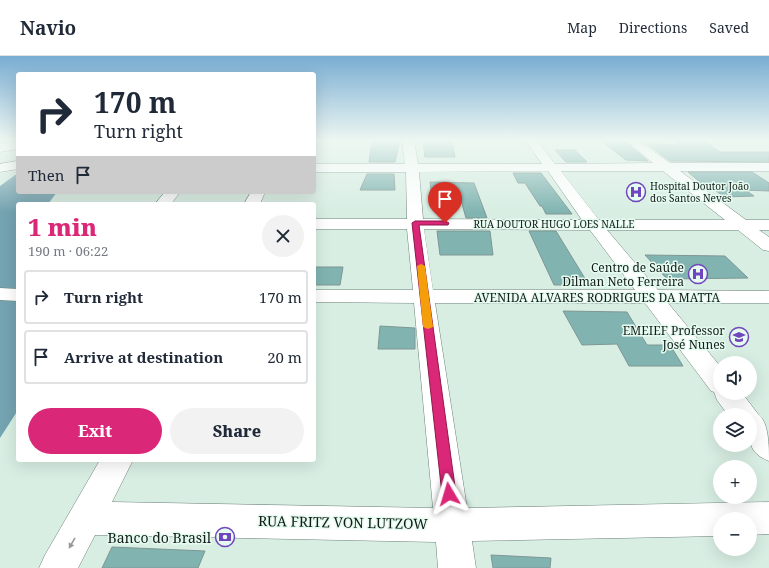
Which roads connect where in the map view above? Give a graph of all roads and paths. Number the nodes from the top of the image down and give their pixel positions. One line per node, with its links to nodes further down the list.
1 (412, 164): 5 (street)
2 (660, 164): 6 (street)
3 (16, 165): 8 (street)
4 (550, 166): 5 (street); 6 (street); 14 (street)
5 (412, 167): 9 (street); 12 (street)
6 (664, 167): 7 (street); 15 (street)
7 (769, 167)
8 (0, 168)
9 (316, 168)
10 (171, 194): 11 (street)
11 (165, 202)
12 (415, 223): 13 (street, RUA DOUTOR HUGO LOES NALLE); 14 (street, RUA DOUTOR HUGO LOES NALLE); 22 (street)
13 (316, 224)
14 (594, 224): 15 (street, RUA DOUTOR HUGO LOES NALLE); 21 (street)
15 (742, 225): 16 (street, RUA DOUTOR HUGO LOES NALLE); 17 (street)
16 (769, 225)
17 (769, 246)
18 (0, 294): 19 (street)
19 (16, 295)
20 (316, 296): 22 (street, AVENIDA ALVARES RODRIGUES DA MATTA)
21 (652, 296): 22 (street, AVENIDA ALVARES RODRIGUES DA MATTA); 23 (street, AVENIDA ALVARES RODRIGUES DA MATTA); 24 (street)
22 (424, 297): 34 (street)
23 (769, 297)
24 (713, 375)
25 (732, 400): 26 (street)
26 (739, 408)
27 (757, 432): 28 (street)
28 (769, 448)
29 (116, 462): 30 (street)
30 (87, 518): 34 (street, RUA FRITZ VON LUTZOW); 35 (street, one-way to 35)
31 (757, 518): 32 (street)
32 (769, 518)
33 (713, 519): 34 (street, RUA FRITZ VON LUTZOW)
34 (453, 525): 36 (street)
35 (58, 568)
36 (457, 568)

